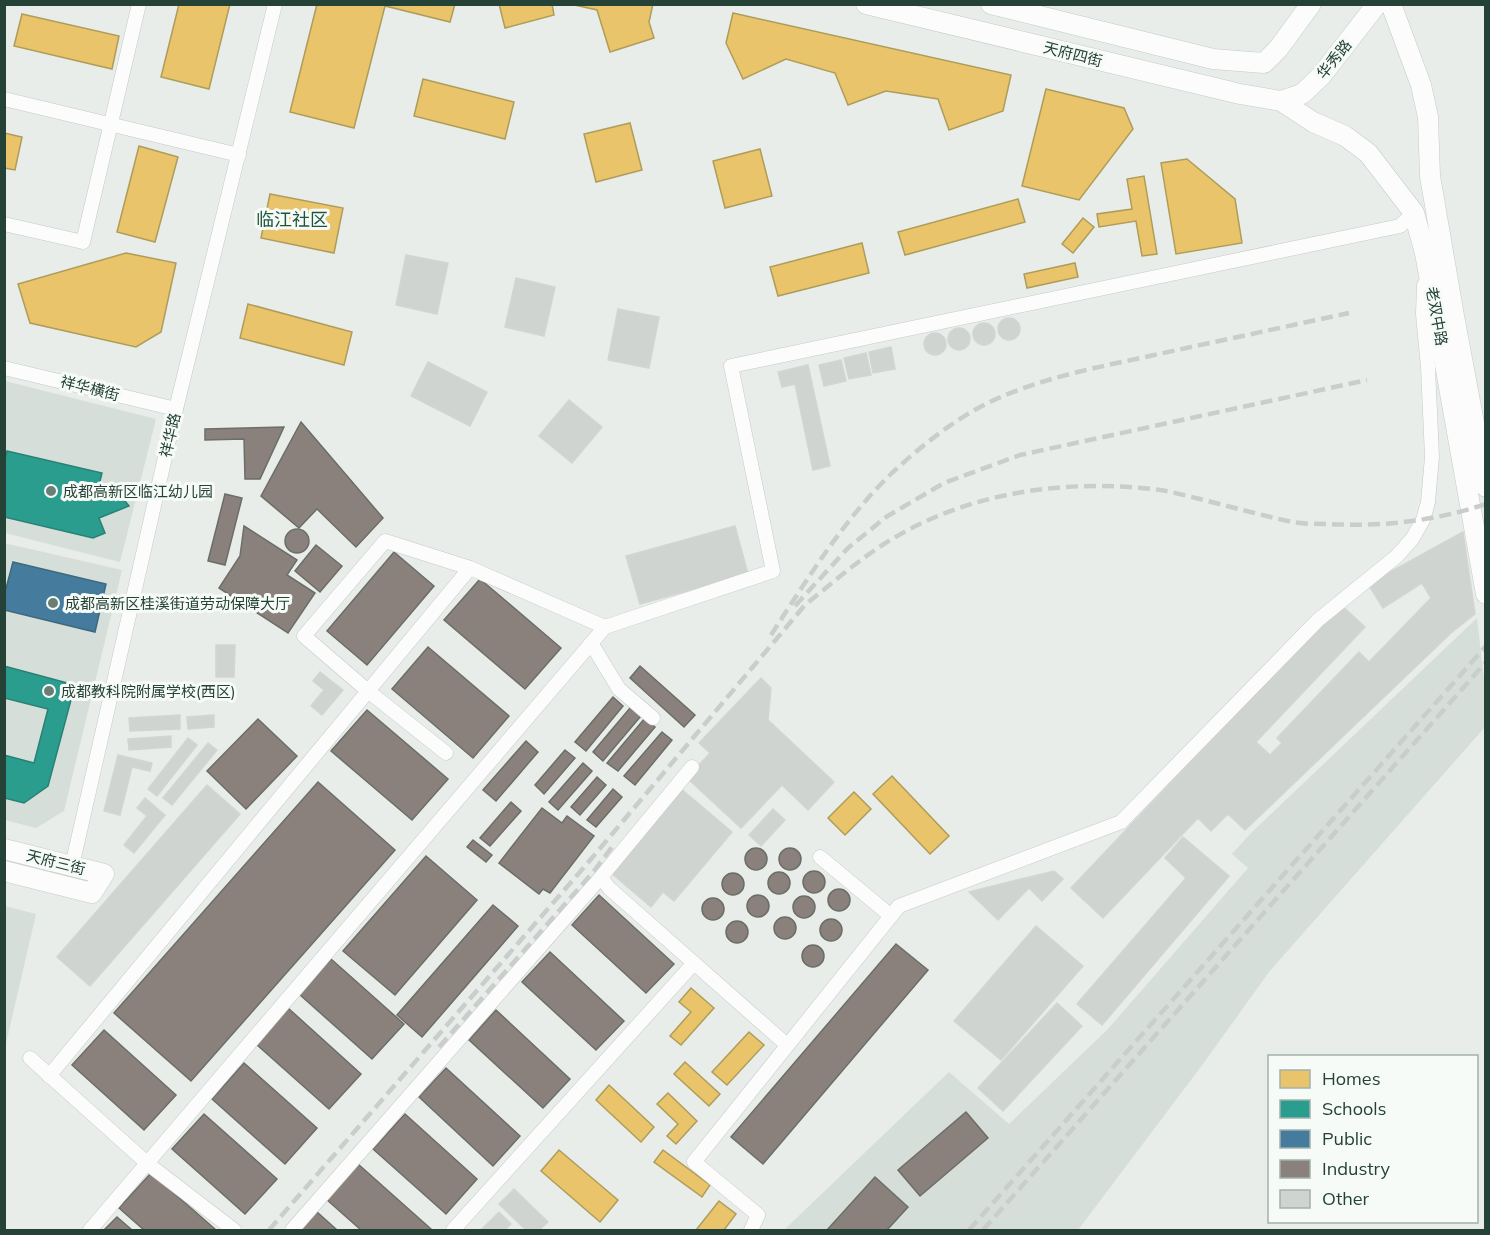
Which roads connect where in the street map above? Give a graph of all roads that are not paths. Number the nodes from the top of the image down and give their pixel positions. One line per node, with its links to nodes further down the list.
1 (139, 4): 10 (street)
2 (275, 4): 11 (street, 祥华路)
3 (866, 4): 9 (street, 天府四街)
4 (991, 4): 5 (street, 天府四街)
5 (1311, 4)
6 (1377, 4): 9 (street, 华秀路)
7 (1391, 4): 17 (street, 老双中路)
8 (4, 99): 10 (street)
9 (1281, 101): 12 (street, 老双中路)
10 (112, 125): 11 (street); 13 (street)
11 (239, 156): 16 (street, 祥华路)
12 (1414, 213): 14 (street, 老双中路); 20 (street)
13 (4, 224)
14 (1425, 253): 19 (street, 老双中路); 31 (street)
15 (4, 368): 16 (street, 祥华横街)
16 (176, 409): 28 (street, 祥华路)
17 (1485, 487)
18 (470, 568): 20 (street); 22 (street); 22 (street)
19 (1485, 594)
20 (605, 627): 21 (street)
21 (591, 643): 23 (street); 36 (street)
22 (368, 692): 24 (street); 35 (street)
23 (653, 718)
24 (446, 753)
25 (692, 767): 30 (street)
26 (4, 849): 28 (street, 天府三街)
27 (820, 857): 31 (street)
28 (72, 866): 29 (street, 天府三街)
29 (4, 871)
30 (601, 877): 32 (street); 39 (street)
31 (891, 916): 33 (street)
32 (694, 963): 33 (street); 40 (street)
33 (788, 1045): 41 (street)
34 (30, 1058): 35 (street)
35 (49, 1076): 36 (street)
36 (148, 1164): 37 (street); 38 (street)
37 (90, 1230)
38 (234, 1230)
39 (292, 1230)
40 (453, 1230)
41 (751, 1230)

